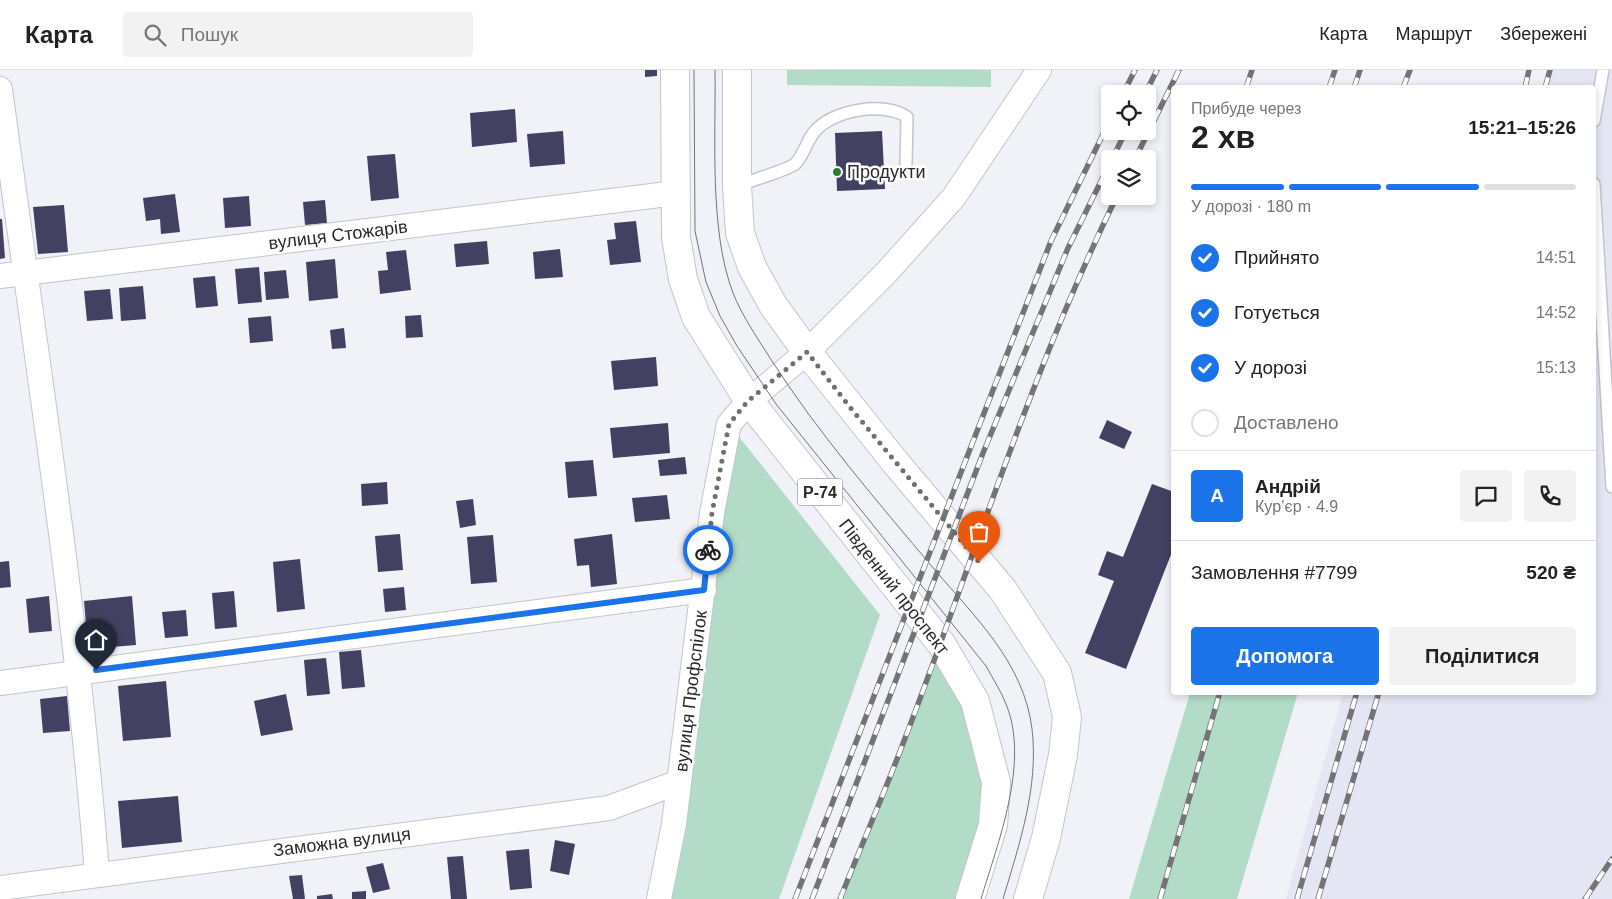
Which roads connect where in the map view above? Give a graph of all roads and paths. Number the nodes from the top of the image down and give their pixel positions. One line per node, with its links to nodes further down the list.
1 (675, 70): 9 (main road, Південний проспект / Р-74)
2 (738, 70): 8 (main road)
3 (1603, 70): 6 (lane)
4 (1035, 74): 13 (street, вулиця Профспілок)
5 (0, 89): 11 (street)
6 (1596, 110)
7 (906, 164): 8 (lane)
8 (738, 186): 13 (main road)
9 (676, 193): 11 (street, вулиця Стожарів); 14 (main road, Південний проспект / Р-74)
10 (1596, 218): 15 (lane)
11 (25, 273): 12 (street, вулиця Стожарів); 17 (street)
12 (0, 276)
13 (807, 352): 14 (street, вулиця Профспілок); 24 (main road)
14 (748, 401): 16 (street, вулиця Профспілок); 23 (main road, Південний проспект / Р-74)
15 (1612, 487)
16 (704, 590): 17 (street); 19 (street, вулиця Профспілок)
17 (77, 673): 18 (street); 20 (street)
18 (0, 683)
19 (679, 782): 20 (street, Заможна вулиця); 22 (street, вулиця Профспілок)
20 (96, 874): 21 (street, Заможна вулиця)
21 (0, 888)
22 (659, 899)
23 (970, 899)
24 (1028, 899)

